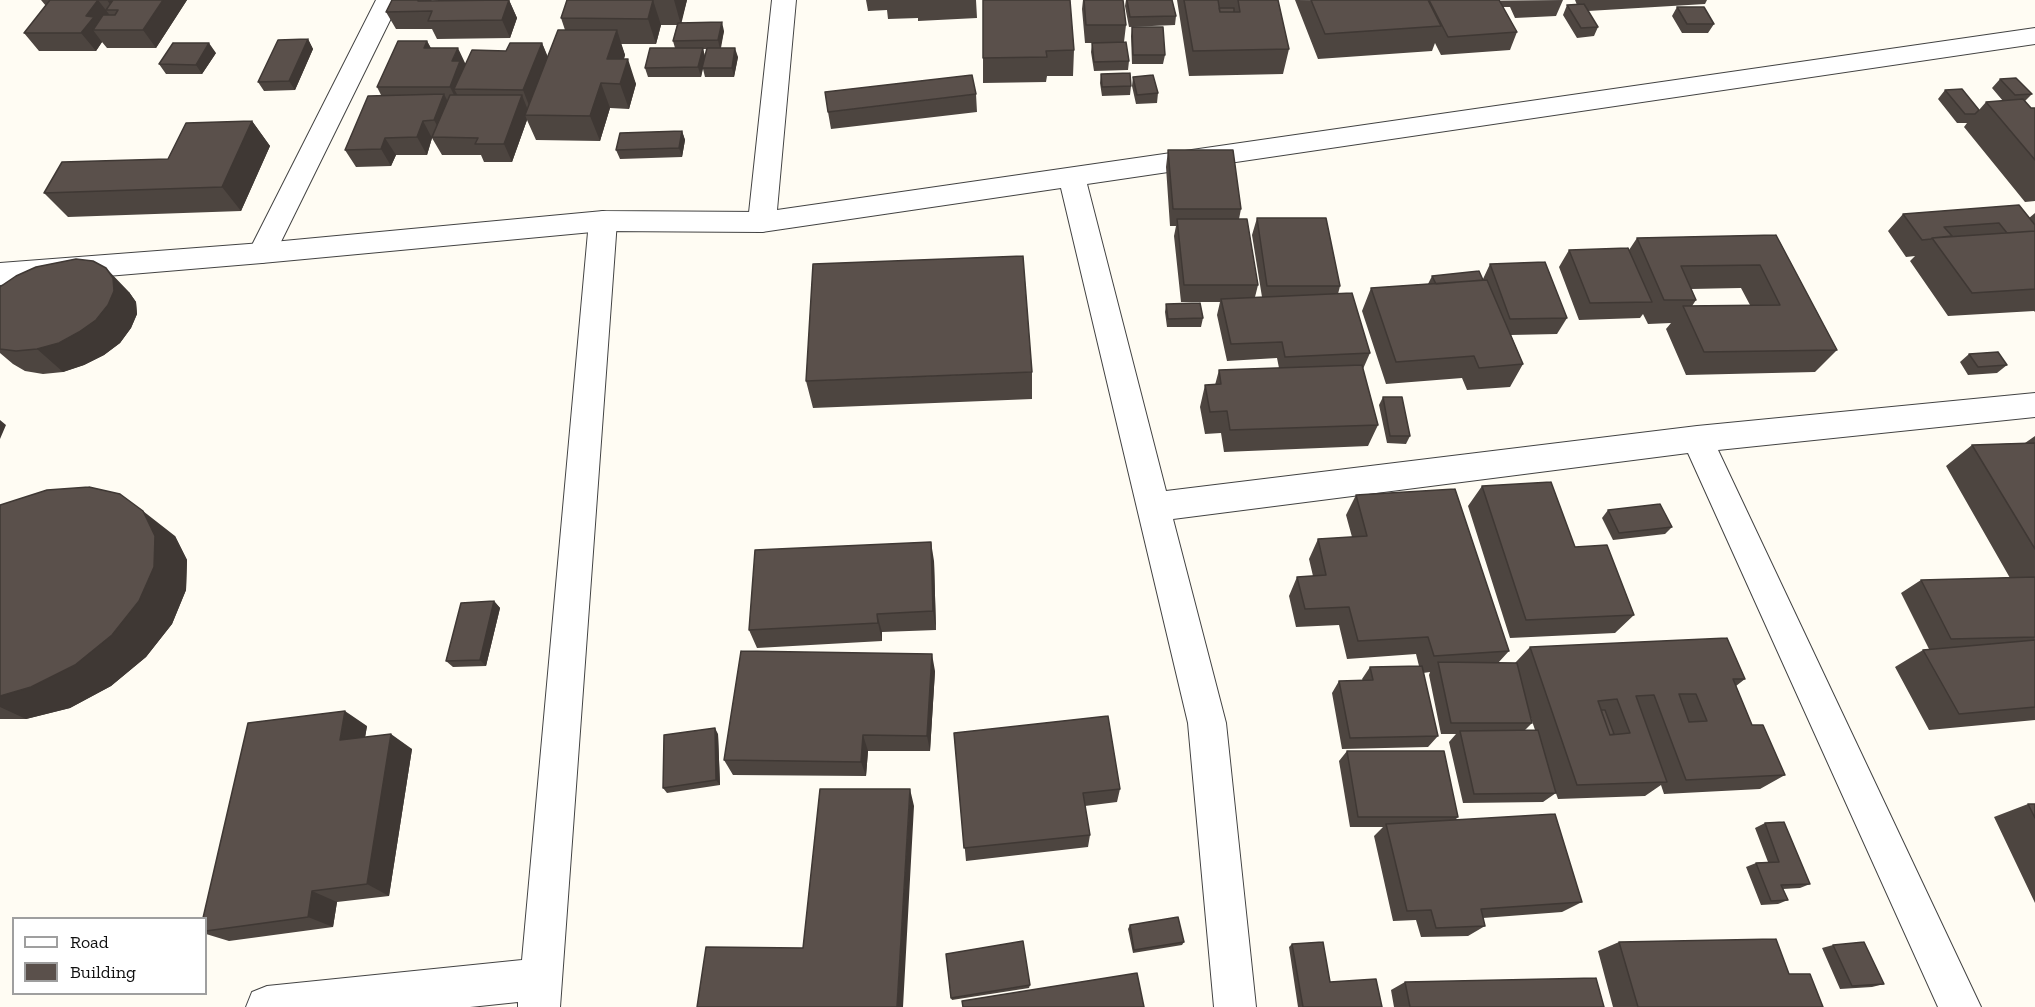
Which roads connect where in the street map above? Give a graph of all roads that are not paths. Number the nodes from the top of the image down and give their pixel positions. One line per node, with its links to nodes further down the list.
1 (388, 0): 7 (street)
2 (784, 0): 6 (street)
3 (2035, 36): 4 (street)
4 (1072, 177): 6 (street); 11 (street)
5 (603, 221): 6 (street); 7 (street); 12 (street)
6 (762, 222)
7 (262, 254): 8 (street)
8 (0, 274)
9 (2035, 405): 10 (street)
10 (1697, 439): 11 (street); 15 (street)
11 (1154, 507): 14 (street)
12 (539, 993): 13 (street)
13 (267, 1007)
14 (1235, 1007)
15 (1960, 1007)

